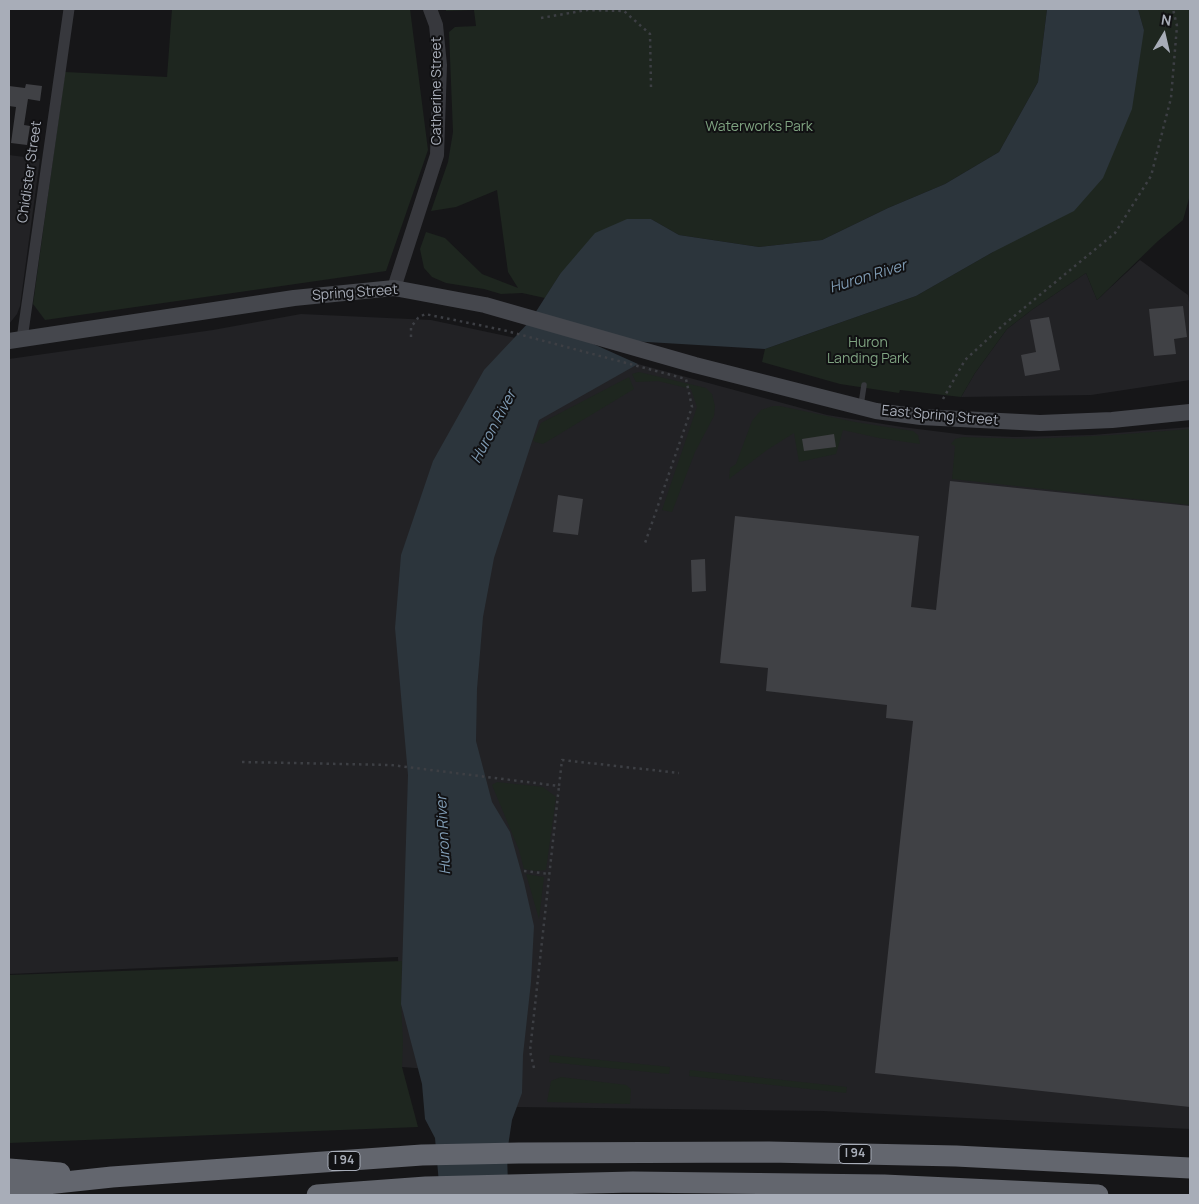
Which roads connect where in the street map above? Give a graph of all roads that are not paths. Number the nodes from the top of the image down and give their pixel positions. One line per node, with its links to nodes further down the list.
1 (69, 9): 4 (street, Chidister Street)
2 (430, 9): 3 (street, Catherine Street)
3 (394, 288): 4 (main road, Spring Street); 5 (main road, Spring Street)
4 (15, 340)
5 (696, 365): 7 (main road, East Spring Street)
6 (864, 385): 7 (lane)
7 (861, 407): 8 (main road, East Spring Street)
8 (1190, 412)
9 (1190, 1168): 11 (highway, I 94)
10 (9, 1169): 11 (highway)
11 (112, 1177): 12 (highway, I 94)
12 (9, 1188)
13 (317, 1195): 14 (highway)
14 (1098, 1195)

